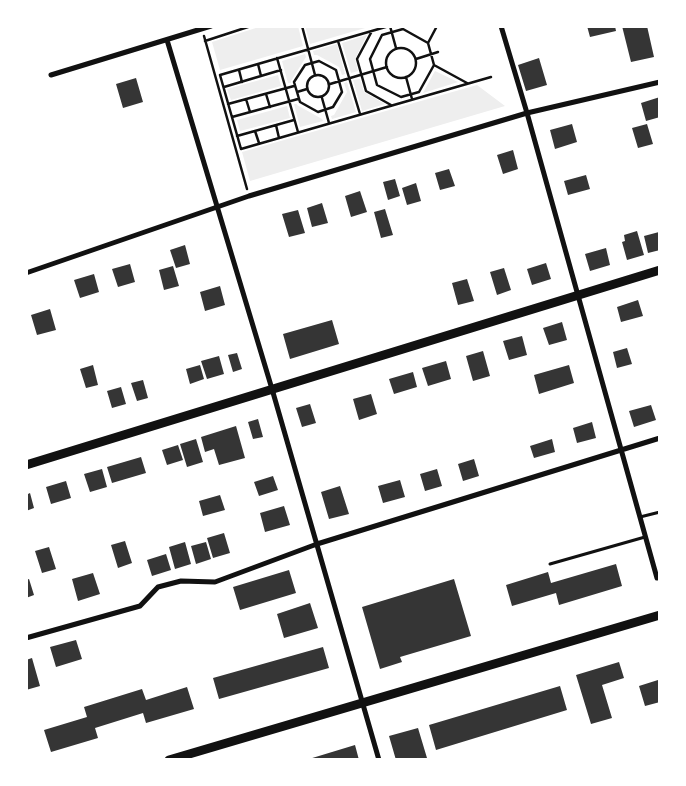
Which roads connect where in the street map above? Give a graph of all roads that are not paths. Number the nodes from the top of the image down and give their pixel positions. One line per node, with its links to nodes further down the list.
1 (211, 26): 3 (street)
2 (501, 26): 6 (street)
3 (168, 40): 4 (street); 7 (street)
4 (51, 76)
5 (660, 82): 6 (street)
6 (527, 113): 7 (street); 10 (street)
7 (217, 206): 9 (street); 11 (street)
8 (660, 270): 10 (street)
9 (26, 272)
10 (578, 295): 11 (street); 13 (street)
11 (272, 390): 14 (street); 18 (street)
12 (660, 438): 13 (street)
13 (620, 450): 16 (street); 18 (street)
14 (26, 465)
15 (660, 512): 16 (lane)
16 (640, 518): 17 (street)
17 (645, 537): 19 (lane); 20 (street)
18 (317, 544): 22 (street); 23 (street)
19 (550, 564)
20 (657, 578)
21 (660, 615): 23 (street)
22 (26, 638)
23 (363, 702): 24 (street); 25 (street)
24 (168, 760)
25 (379, 760)

